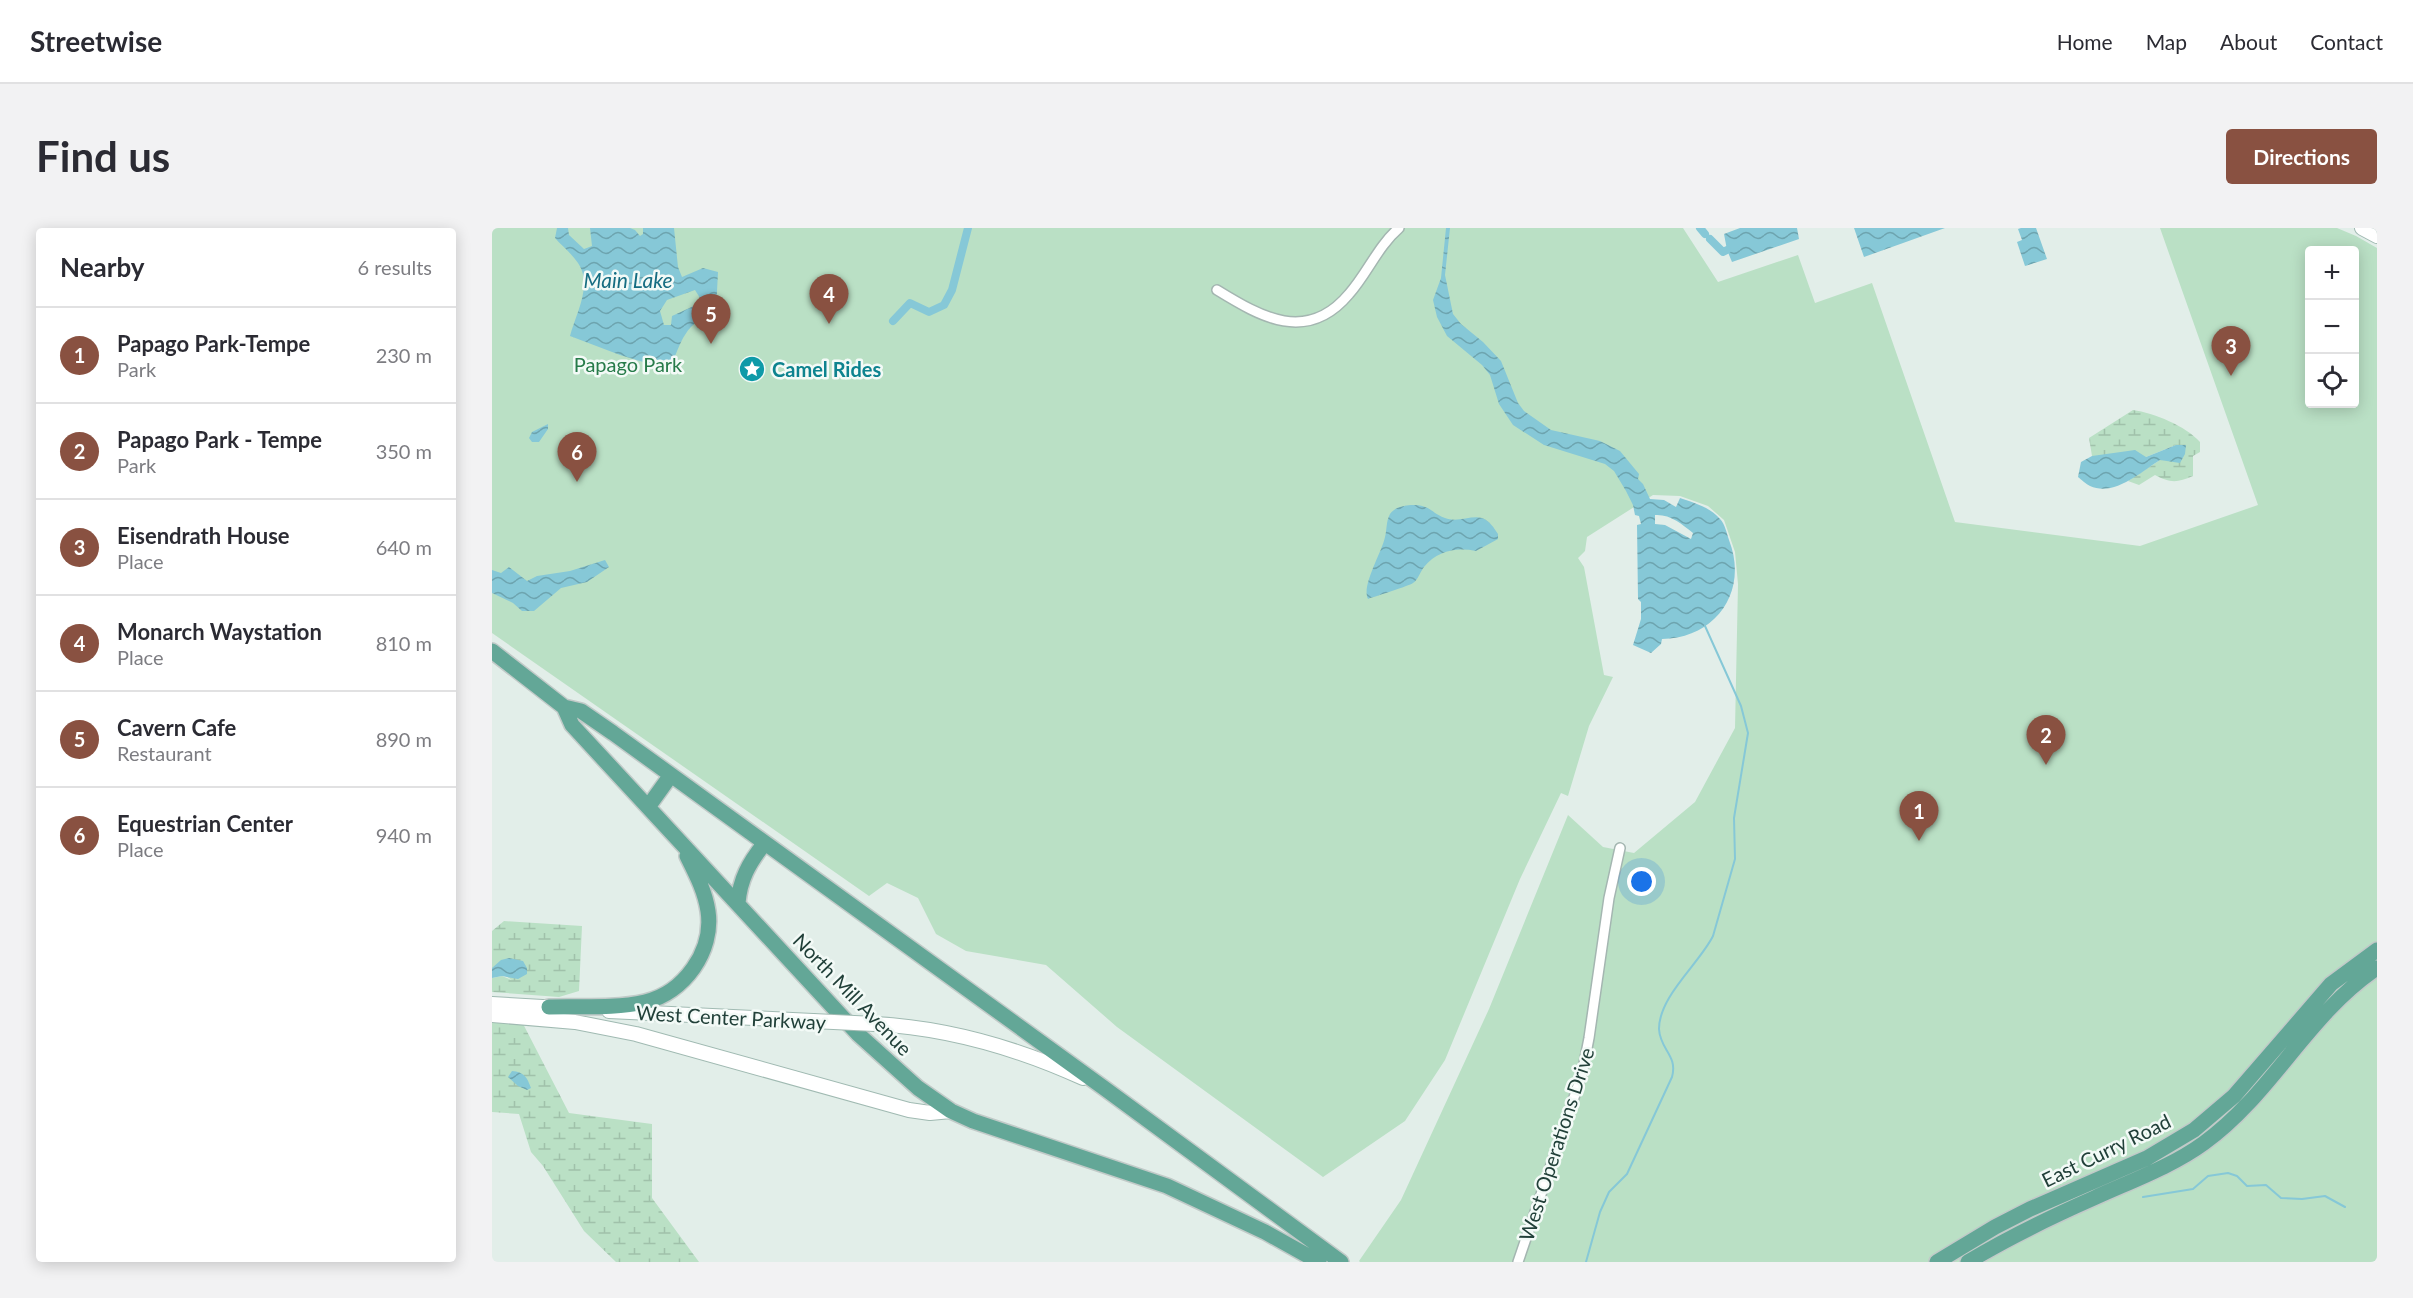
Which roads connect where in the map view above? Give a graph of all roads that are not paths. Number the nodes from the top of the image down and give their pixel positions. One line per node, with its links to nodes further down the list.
1 (1399, 228): 4 (street)
2 (2362, 228): 3 (street)
3 (2377, 236)
4 (1217, 290)
5 (492, 651): 6 (main road, North Mill Avenue)
6 (564, 707): 7 (main road, North Mill Avenue); 8 (main road, North Mill Avenue)
7 (671, 775): 8 (main road); 10 (main road, North Mill Avenue)
8 (648, 807): 9 (main road, North Mill Avenue)
9 (680, 842): 12 (main road, North Mill Avenue); 16 (main road)
10 (764, 844): 12 (main road); 18 (main road, North Mill Avenue)
11 (1620, 848): 24 (street, West Operations Drive)
12 (738, 903): 19 (main road, North Mill Avenue)
13 (2377, 950): 25 (main road, East Curry Road)
14 (2377, 968): 26 (main road, East Curry Road)
15 (492, 1004): 16 (street, West Center Parkway)
16 (549, 1007): 18 (street, West Center Parkway, bridge)
17 (492, 1015): 19 (street, West Center Parkway)
18 (1104, 1088): 20 (main road, North Mill Avenue)
19 (951, 1111): 21 (main road, North Mill Avenue)
20 (1249, 1194): 21 (main road); 23 (main road, North Mill Avenue)
21 (1239, 1219): 22 (main road, North Mill Avenue)
22 (1319, 1262)
23 (1341, 1262)
24 (1518, 1262)
25 (1937, 1262)
26 (1968, 1262)

